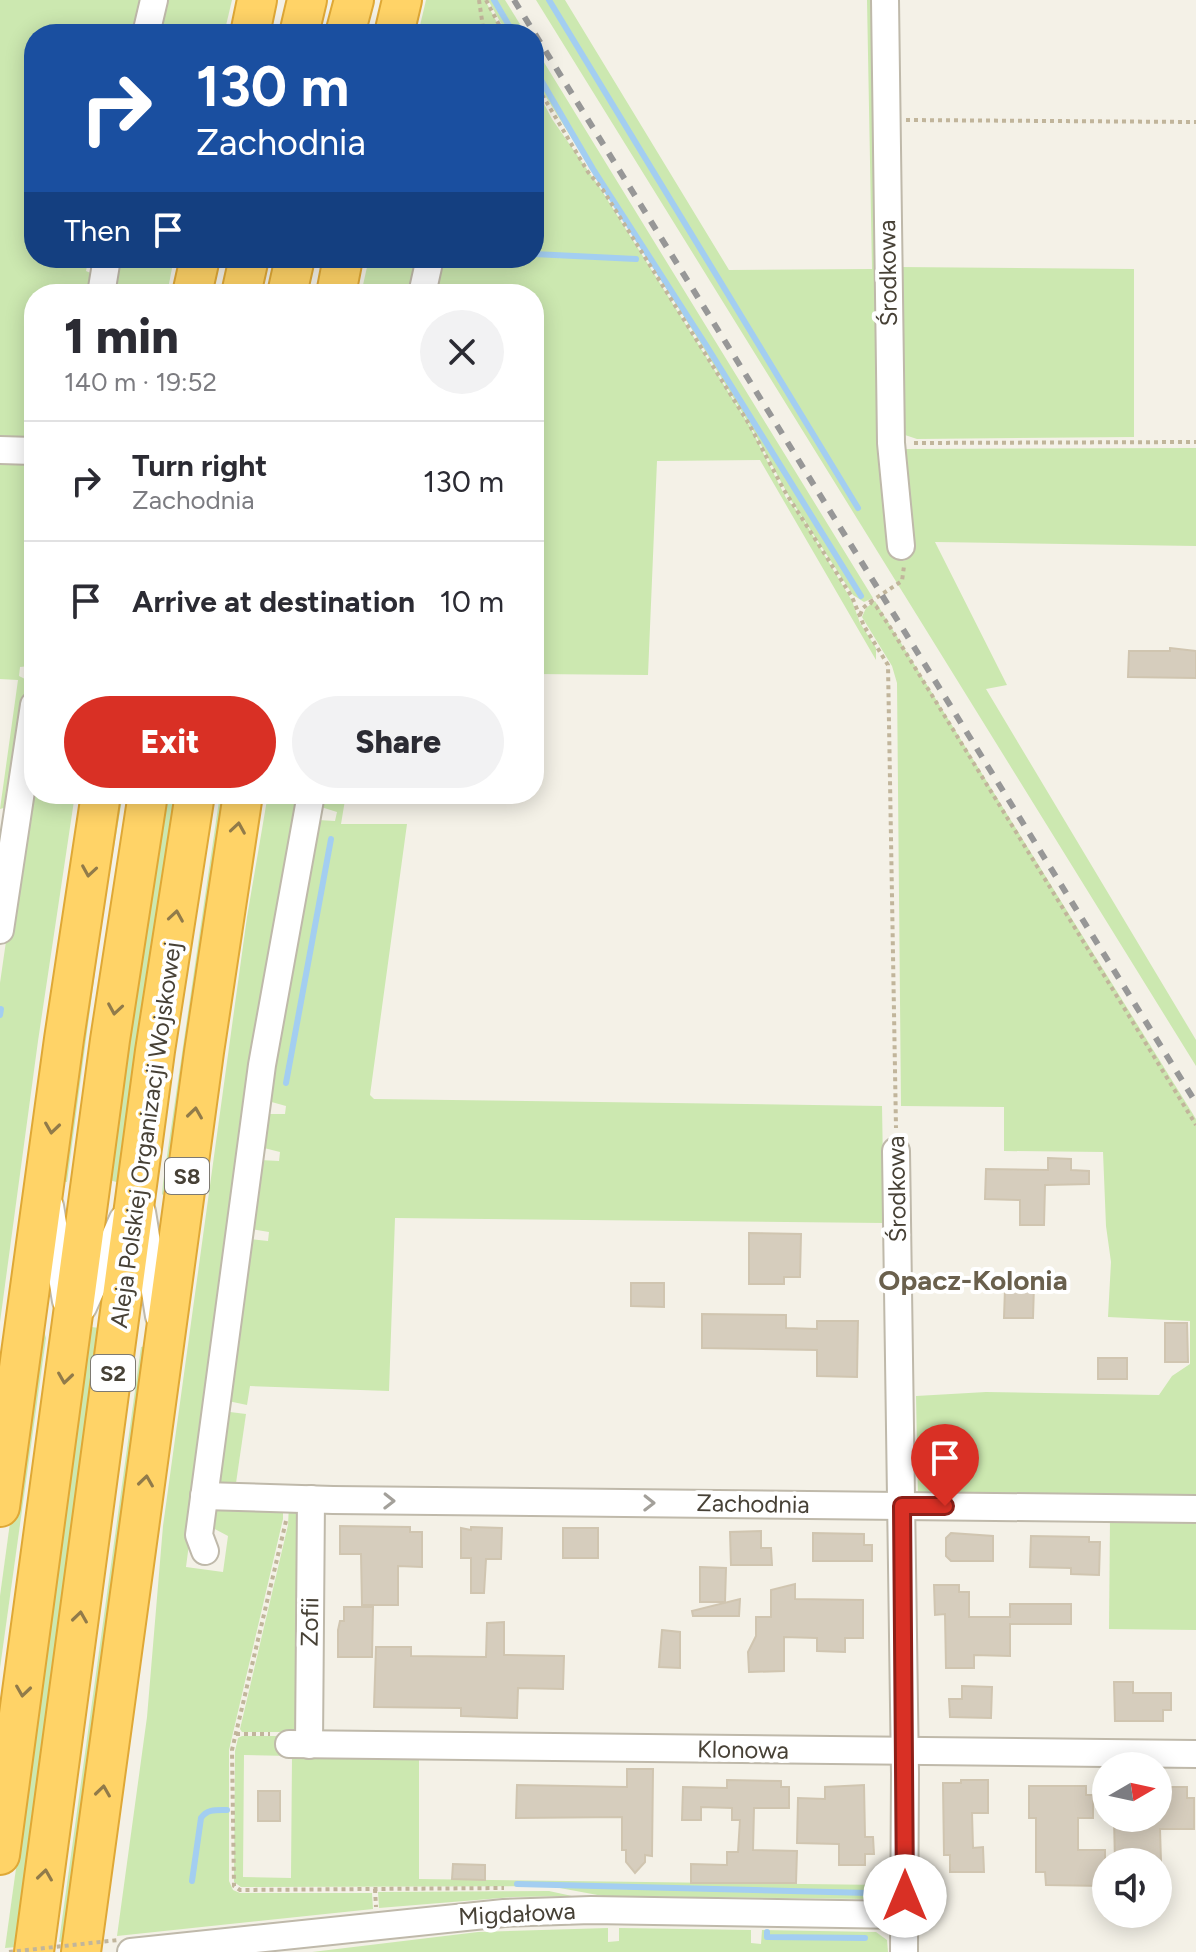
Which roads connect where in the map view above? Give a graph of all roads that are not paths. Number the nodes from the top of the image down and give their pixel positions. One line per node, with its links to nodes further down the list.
1 (154, 0): 7 (street)
2 (257, 0): 8 (highway)
3 (307, 0): 9 (highway)
4 (354, 0): 10 (highway)
5 (402, 0): 11 (highway)
6 (885, 0): 14 (street, Środkowa)
7 (148, 24)
8 (252, 24)
9 (301, 24)
10 (348, 24)
11 (396, 24)
12 (0, 450): 13 (street)
13 (24, 451)
14 (901, 546)
15 (24, 751): 21 (street)
16 (100, 804): 24 (highway, one-way to 24)
17 (146, 804): 25 (highway, Aleja Polskiej Organizacji Wojskowej / S2, one-way to 25)
18 (193, 804): 26 (highway, Aleja Polskiej Organizacji Wojskowej / S2, one-way to 18)
19 (242, 804): 27 (highway, S8, one-way to 19)
20 (309, 804): 35 (street)
21 (7, 830): 22 (street)
22 (0, 930)
23 (896, 1151): 37 (street, Środkowa)
24 (45, 1179): 28 (street); 31 (highway)
25 (91, 1185): 28 (street); 29 (street); 33 (highway, Aleja Polskiej Organizacji Wojskowej / S2)
26 (138, 1185): 29 (street); 30 (street); 32 (highway, Aleja Polskiej Organizacji Wojskowej / S2)
27 (184, 1199): 30 (street); 34 (highway, S8)
28 (58, 1254): 31 (street); 33 (street)
29 (105, 1258): 32 (street); 33 (street)
30 (151, 1266): 32 (street); 34 (street)
31 (24, 1324): 38 (highway)
32 (119, 1330): 47 (highway, Aleja Polskiej Organizacji Wojskowej / S2, one-way to 32)
33 (72, 1332): 44 (highway, Aleja Polskiej Organizacji Wojskowej / S2, one-way to 44)
34 (164, 1349): 48 (highway, S8, one-way to 34)
35 (204, 1496): 36 (street, Zachodnia); 40 (street)
36 (298, 1499): 37 (street, Zachodnia, one-way to 37); 41 (street, Zofii)
37 (902, 1506): 39 (street, Zachodnia); 42 (street, Środkowa)
38 (0, 1507)
39 (1196, 1509)
40 (205, 1551)
41 (299, 1745): 42 (street, Klonowa)
42 (904, 1752): 43 (street, Klonowa); 45 (street, Środkowa)
43 (1196, 1754)
44 (0, 1855)
45 (904, 1915): 46 (street, Migdałowa); 49 (street, Środkowa)
46 (125, 1946)
47 (34, 1952)
48 (81, 1952)
49 (904, 1952)

